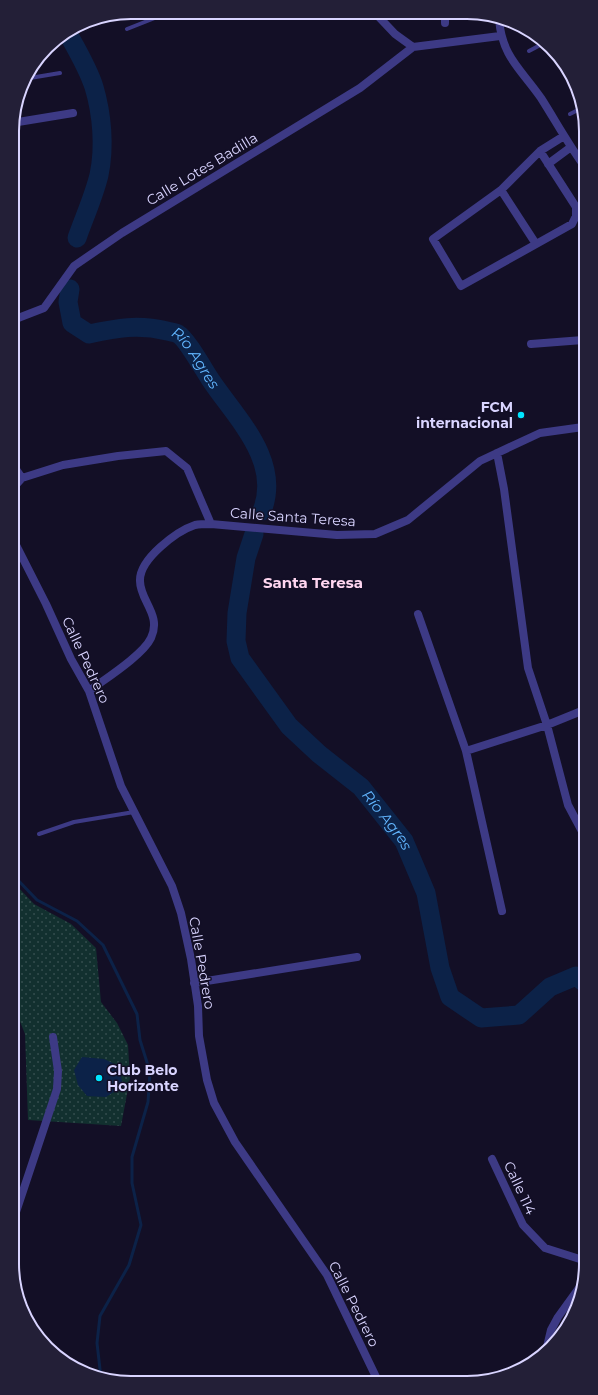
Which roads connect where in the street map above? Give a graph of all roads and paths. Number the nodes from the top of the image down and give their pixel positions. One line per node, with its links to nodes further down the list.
1 (152, 19): 4 (lane)
2 (381, 19): 7 (street)
3 (499, 24): 5 (street)
4 (127, 29)
5 (500, 36): 7 (street); 15 (street)
6 (539, 46): 8 (lane)
7 (414, 47): 22 (street, Calle Lotes Badilla)
8 (529, 51)
9 (60, 73): 10 (lane)
10 (33, 78)
11 (577, 111): 13 (lane)
12 (73, 113): 14 (street)
13 (570, 114)
14 (19, 122)
15 (564, 136): 16 (street); 17 (street)
16 (571, 148): 18 (street); 19 (street)
17 (540, 152): 19 (street); 20 (street)
18 (579, 159)
19 (548, 164): 21 (street)
20 (500, 190): 21 (street); 21 (street)
21 (536, 244)
22 (19, 318)
23 (579, 340): 24 (street)
24 (531, 344)
25 (579, 428): 26 (street, Calle Santa Teresa)
26 (497, 453): 30 (street, Calle Santa Teresa); 35 (street)
27 (19, 474): 28 (street)
28 (22, 478): 29 (street); 30 (street)
29 (19, 482)
30 (210, 524): 33 (street, Calle Santa Teresa)
31 (19, 551): 33 (street, Calle Pedrero)
32 (418, 614): 36 (street)
33 (89, 691): 37 (street, Calle Pedrero)
34 (579, 712): 35 (street)
35 (547, 725): 36 (street); 38 (street)
36 (466, 750): 40 (street)
37 (134, 812): 39 (lane); 42 (street, Calle Pedrero)
38 (579, 826)
39 (39, 834)
40 (502, 911)
41 (357, 958): 42 (street)
42 (194, 983): 49 (street, Calle Pedrero)
43 (53, 1037): 45 (street)
44 (492, 1159): 46 (street, Calle 114)
45 (19, 1203)
46 (579, 1260)
47 (575, 1293): 48 (street)
48 (548, 1340)
49 (375, 1376)

